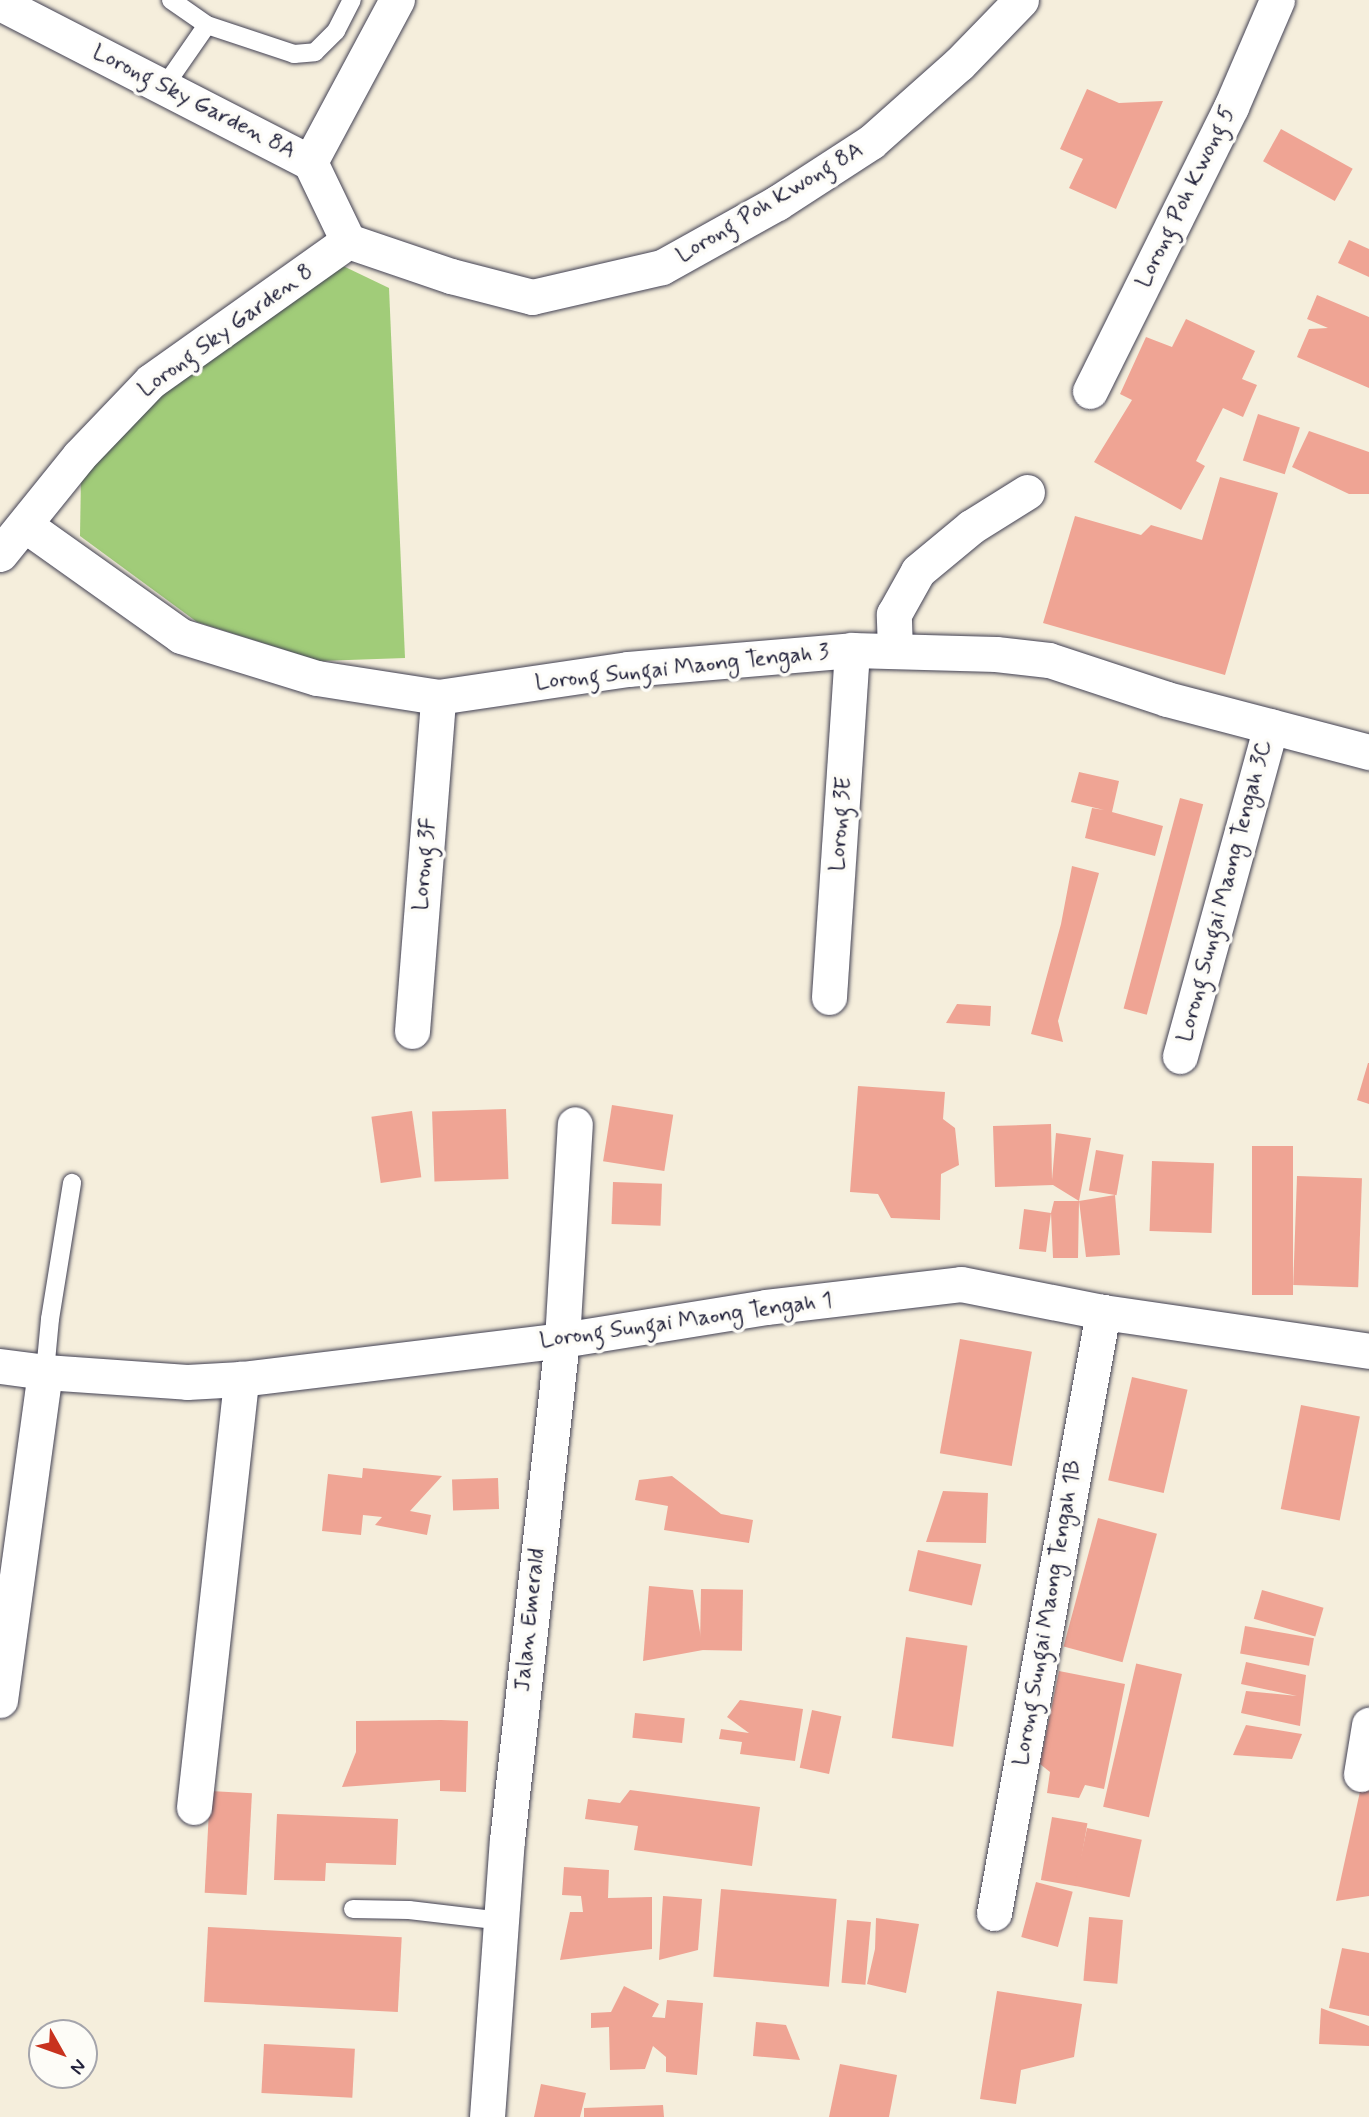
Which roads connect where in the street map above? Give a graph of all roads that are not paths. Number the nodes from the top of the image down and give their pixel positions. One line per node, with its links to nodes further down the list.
1 (171, 0): 7 (lane)
2 (352, 0): 7 (lane)
3 (397, 0): 9 (street)
4 (1021, 0): 10 (street, Lorong Poh Kwong 8A)
5 (1277, 0): 11 (street, Lorong Poh Kwong 5)
6 (12, 4): 8 (street, Lorong Sky Garden 8A)
7 (207, 25): 8 (lane)
8 (164, 87): 9 (street, Lorong Sky Garden 8A)
9 (310, 162): 10 (street, Lorong Sky Garden 8A)
10 (348, 241): 13 (street, Lorong Sky Garden 8)
11 (1090, 391)
12 (1027, 492): 16 (street)
13 (25, 525): 14 (street, Lorong Sky Garden 8); 17 (street, Lorong Sungai Maong Tengah 3)
14 (0, 554)
15 (852, 650): 16 (street, Lorong Sungai Maong Tengah 3); 17 (street, Lorong Sungai Maong Tengah 3); 20 (street, Lorong 3E)
16 (894, 650): 18 (street, Lorong Sungai Maong Tengah 3)
17 (438, 697): 21 (street, Lorong 3F)
18 (1271, 726): 19 (street, Lorong Sungai Maong Tengah 3); 22 (street, Lorong Sungai Maong Tengah 3C)
19 (1369, 752)
20 (829, 998)
21 (412, 1031)
22 (1180, 1056)
23 (575, 1124): 26 (street, Jalan Emerald)
24 (72, 1183): 29 (lane)
25 (1103, 1312): 26 (street, Lorong Sungai Maong Tengah 1); 27 (street, Lorong Sungai Maong Tengah 1); 36 (street, Lorong Sungai Maong Tengah 1B)
26 (562, 1340): 30 (street, Lorong Sungai Maong Tengah 1); 37 (street, Jalan Emerald)
27 (1369, 1351)
28 (0, 1366): 29 (street, Lorong Sungai Maong Tengah 1)
29 (45, 1372): 30 (street, Lorong Sungai Maong Tengah 1); 31 (street)
30 (241, 1379): 34 (street)
31 (0, 1700)
32 (1369, 1725): 33 (street)
33 (1361, 1774)
34 (194, 1807)
35 (353, 1909): 37 (lane)
36 (993, 1913)
37 (503, 1921): 38 (street, Jalan Emerald)
38 (487, 2117)

